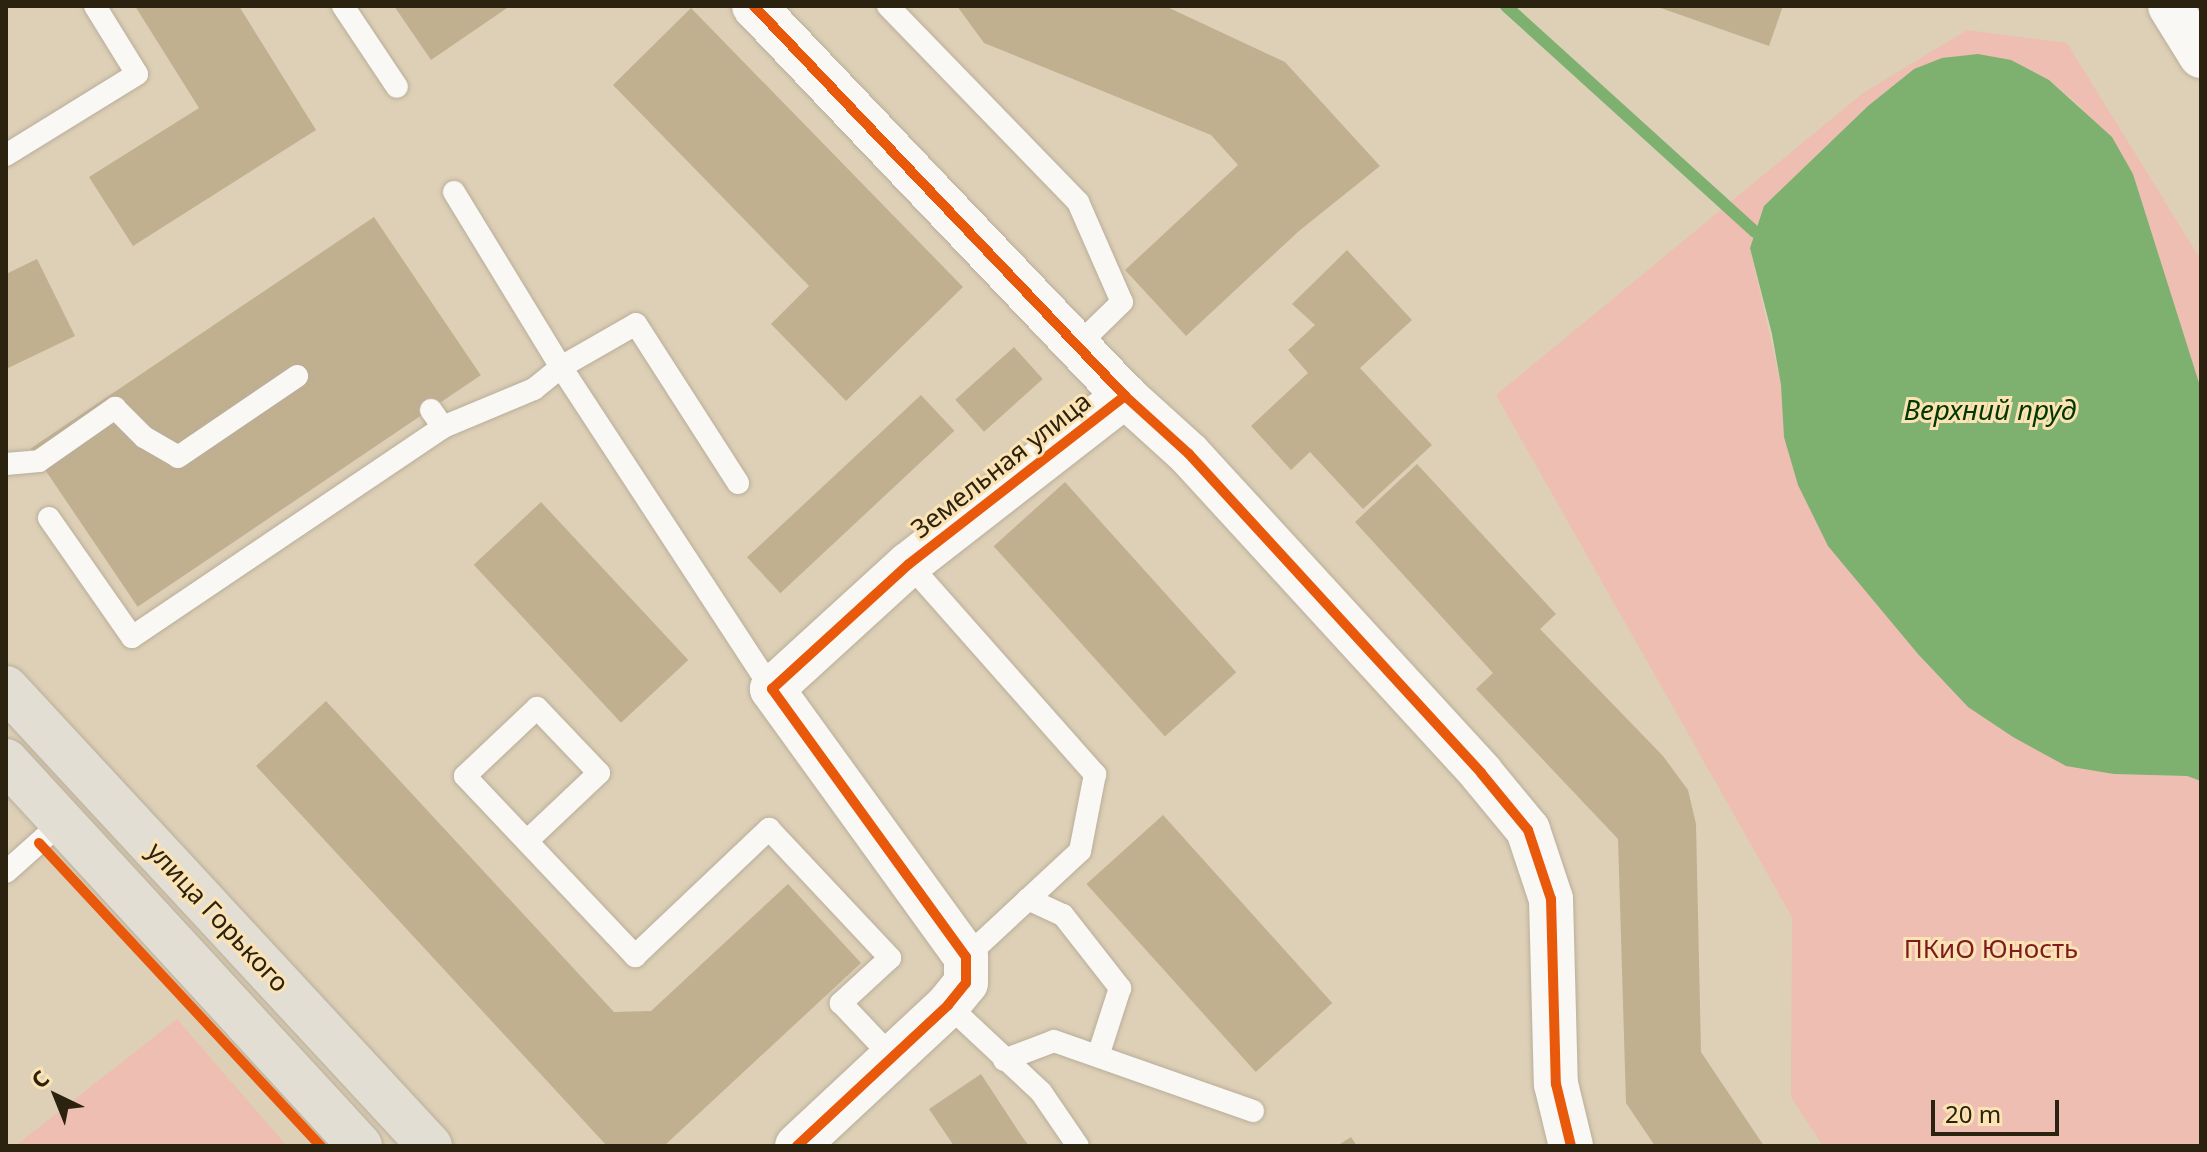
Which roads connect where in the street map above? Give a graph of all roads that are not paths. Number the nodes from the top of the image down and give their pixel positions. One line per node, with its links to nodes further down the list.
1 (95, 6): 8 (lane)
2 (343, 6): 7 (lane)
3 (754, 6): 10 (street)
4 (888, 6): 10 (lane)
5 (2170, 6): 6 (street)
6 (2201, 56)
7 (397, 87)
8 (6, 155)
9 (454, 192): 11 (lane)
10 (1078, 345): 13 (street)
11 (561, 367): 15 (lane); 16 (lane); 19 (lane)
12 (297, 376): 14 (lane)
13 (1125, 396): 17 (street, Земельная улица); 35 (street, Земельная улица)
14 (6, 464)
15 (738, 483)
16 (49, 518)
17 (909, 564): 19 (street, Земельная улица); 24 (lane)
18 (6, 688): 32 (main road, улица Горького)
19 (772, 689): 25 (street)
20 (6, 761): 21 (main road, улица Горького)
21 (62, 822): 23 (lane); 31 (main road, улица Горького)
22 (527, 841): 22 (lane); 28 (lane)
23 (6, 872)
24 (1028, 899): 25 (lane); 27 (lane)
25 (966, 957): 26 (street)
26 (948, 1005): 28 (street); 29 (lane)
27 (1098, 1056): 29 (lane); 30 (lane)
28 (892, 1057): 33 (street)
29 (1004, 1060): 34 (lane)
30 (1253, 1111)
31 (360, 1146)
32 (430, 1146)
33 (797, 1146)
34 (1078, 1146)
35 (1571, 1146)

